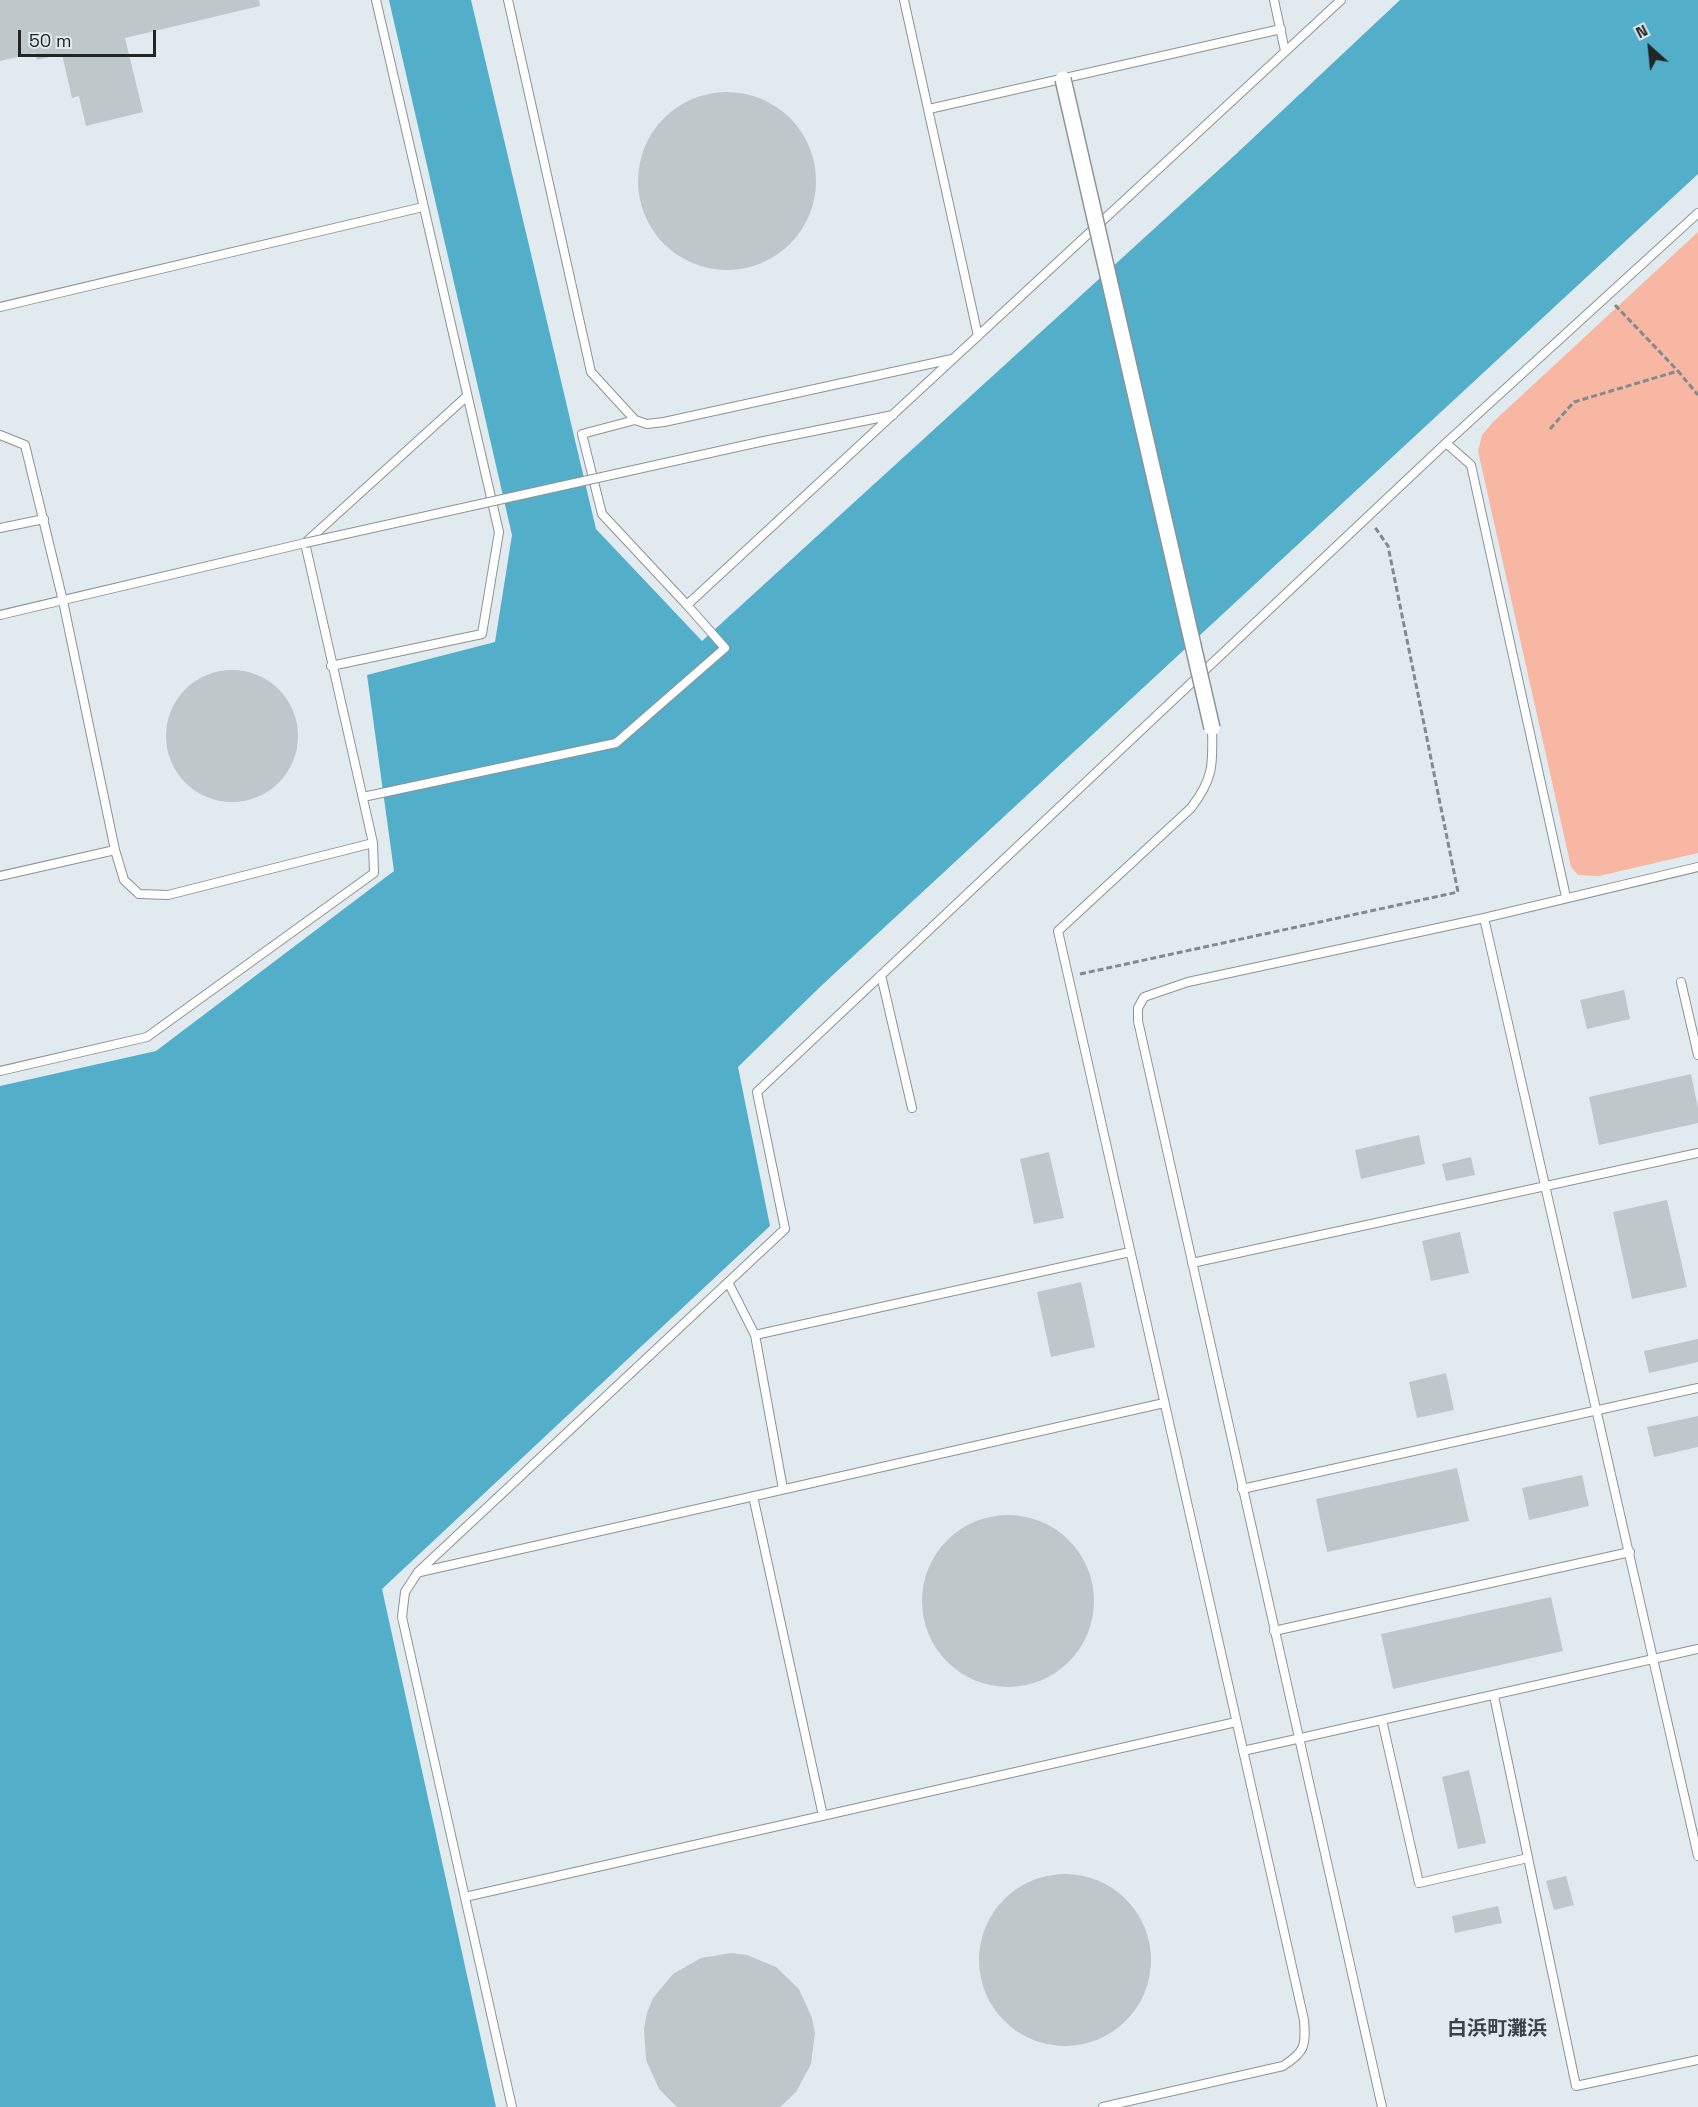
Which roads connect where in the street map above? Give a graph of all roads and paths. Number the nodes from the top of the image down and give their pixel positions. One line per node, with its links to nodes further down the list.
1 (376, 0): 10 (lane)
2 (508, 0): 20 (lane)
3 (904, 0): 9 (lane)
4 (1274, 0): 6 (lane)
5 (1341, 0): 7 (lane)
6 (1281, 29): 7 (lane); 8 (lane)
7 (1285, 51): 14 (lane)
8 (1063, 79): 9 (lane); 32 (street, bridge)
9 (929, 109): 14 (lane)
10 (423, 207): 13 (lane); 18 (lane)
11 (1698, 213): 12 (lane)
12 (1606, 297): 16 (path); 23 (lane)
13 (0, 307)
14 (978, 336): 15 (lane)
15 (954, 358): 19 (lane); 20 (lane)
16 (1678, 372): 17 (path); 21 (path)
17 (1698, 396)
18 (466, 397): 27 (lane); 31 (lane)
19 (894, 414): 27 (lane, bridge); 29 (lane)
20 (636, 420): 29 (lane)
21 (1550, 429)
22 (0, 435): 25 (lane)
23 (1446, 443): 24 (lane); 38 (lane)
24 (1366, 518): 40 (lane); 41 (path)
25 (44, 519): 26 (lane); 28 (lane)
26 (0, 528)
27 (305, 543): 28 (lane); 31 (lane)
28 (63, 601): 30 (lane); 35 (lane)
29 (687, 605): 33 (lane)
30 (0, 615)
31 (331, 666): 33 (lane)
32 (1212, 728): 41 (lane)
33 (363, 797): 34 (lane)
34 (373, 843): 35 (lane); 44 (lane)
35 (115, 850): 37 (lane)
36 (1698, 867): 38 (lane)
37 (0, 876)
38 (1566, 897): 39 (lane)
39 (1484, 918): 47 (lane); 49 (lane)
40 (881, 975): 45 (lane); 50 (lane)
41 (1068, 976): 48 (lane)
42 (1681, 982): 43 (lane)
43 (1698, 1055)
44 (0, 1071)
45 (912, 1108)
46 (1698, 1153): 47 (lane)
47 (1546, 1186): 49 (lane); 54 (lane)
48 (1130, 1252): 51 (lane); 53 (lane)
49 (1192, 1263): 56 (lane)
50 (729, 1284): 51 (lane); 59 (lane)
51 (755, 1335): 55 (lane)
52 (1698, 1388): 54 (lane)
53 (1164, 1402): 55 (lane); 65 (lane)
54 (1597, 1412): 56 (lane); 58 (lane)
55 (783, 1489): 57 (lane)
56 (1242, 1489): 60 (lane)
57 (753, 1496): 59 (lane); 68 (lane)
58 (1630, 1552): 60 (lane); 62 (lane)
59 (418, 1572): 71 (lane)
60 (1274, 1631): 66 (lane)
61 (1698, 1648): 62 (lane)
62 (1655, 1658): 63 (lane); 69 (lane)
63 (1494, 1696): 64 (lane); 70 (lane)
64 (1382, 1720): 66 (lane); 70 (lane)
65 (1236, 1722): 67 (lane); 68 (lane)
66 (1298, 1739): 67 (lane); 75 (lane)
67 (1243, 1751): 74 (lane)
68 (823, 1816): 71 (lane)
69 (1698, 1856)
70 (1528, 1858): 72 (lane)
71 (465, 1897): 73 (lane)
72 (1698, 2060)
73 (512, 2107)
74 (1103, 2107)
75 (1382, 2107)

